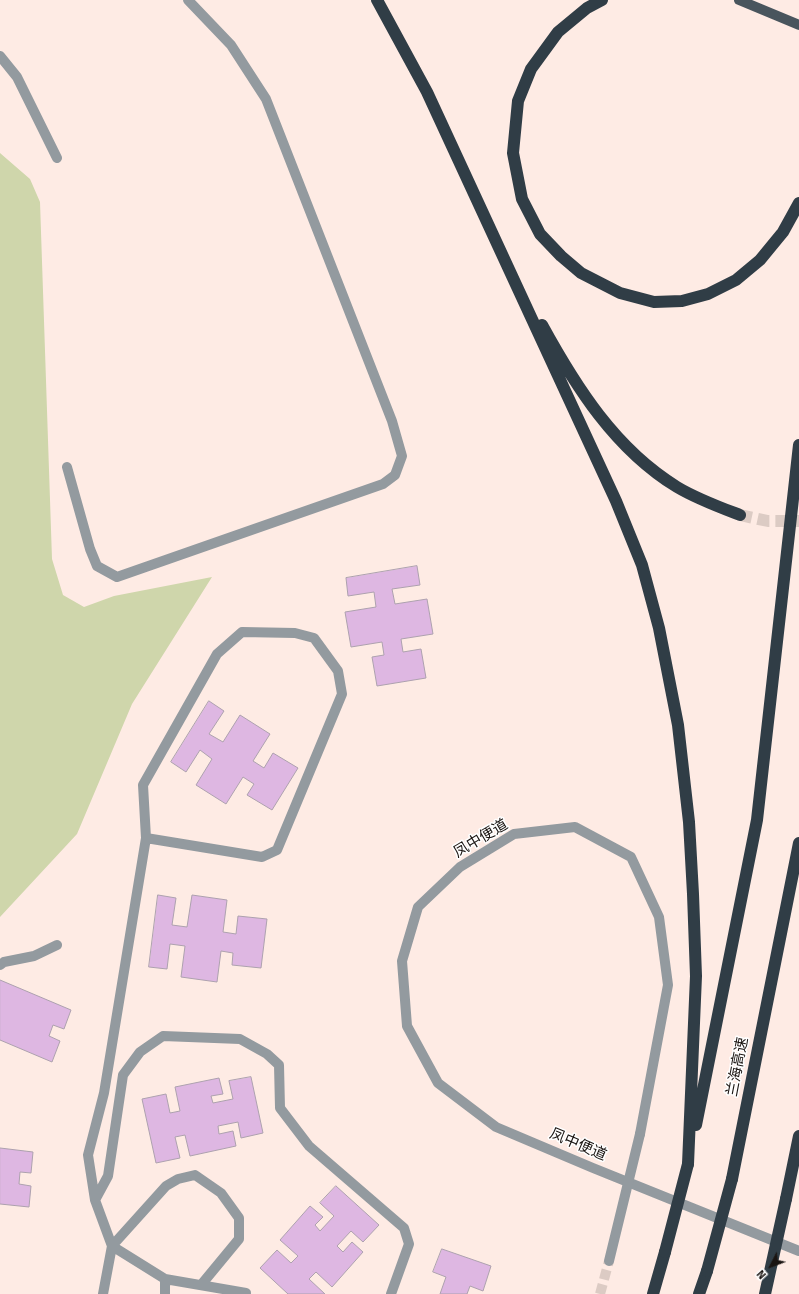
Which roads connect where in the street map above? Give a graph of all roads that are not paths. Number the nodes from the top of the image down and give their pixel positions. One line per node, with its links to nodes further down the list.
1 (188, 0): 11 (street)
2 (377, 0): 9 (highway)
3 (602, 0): 8 (highway)
4 (739, 0): 5 (main road)
5 (799, 25)
6 (0, 56): 7 (street)
7 (57, 158)
8 (799, 203)
9 (489, 227): 12 (highway); 18 (highway)
10 (799, 445): 18 (highway)
11 (67, 467)
12 (740, 515)
13 (146, 838): 13 (street); 19 (street)
14 (799, 843): 30 (highway, 兰海高速, bridge)
15 (57, 945): 16 (street)
16 (0, 965)
17 (799, 1136): 31 (highway, bridge)
18 (688, 1164): 29 (highway, bridge)
19 (95, 1200): 20 (street); 28 (street)
20 (112, 1246): 23 (street); 24 (street); 26 (street)
21 (799, 1251): 22 (street, 凤中便道, bridge)
22 (609, 1261)
23 (165, 1279): 24 (street); 27 (street)
24 (201, 1285): 25 (street)
25 (246, 1293)
26 (103, 1294)
27 (165, 1294)
28 (391, 1294)
29 (653, 1294)
30 (699, 1294)
31 (765, 1294)

